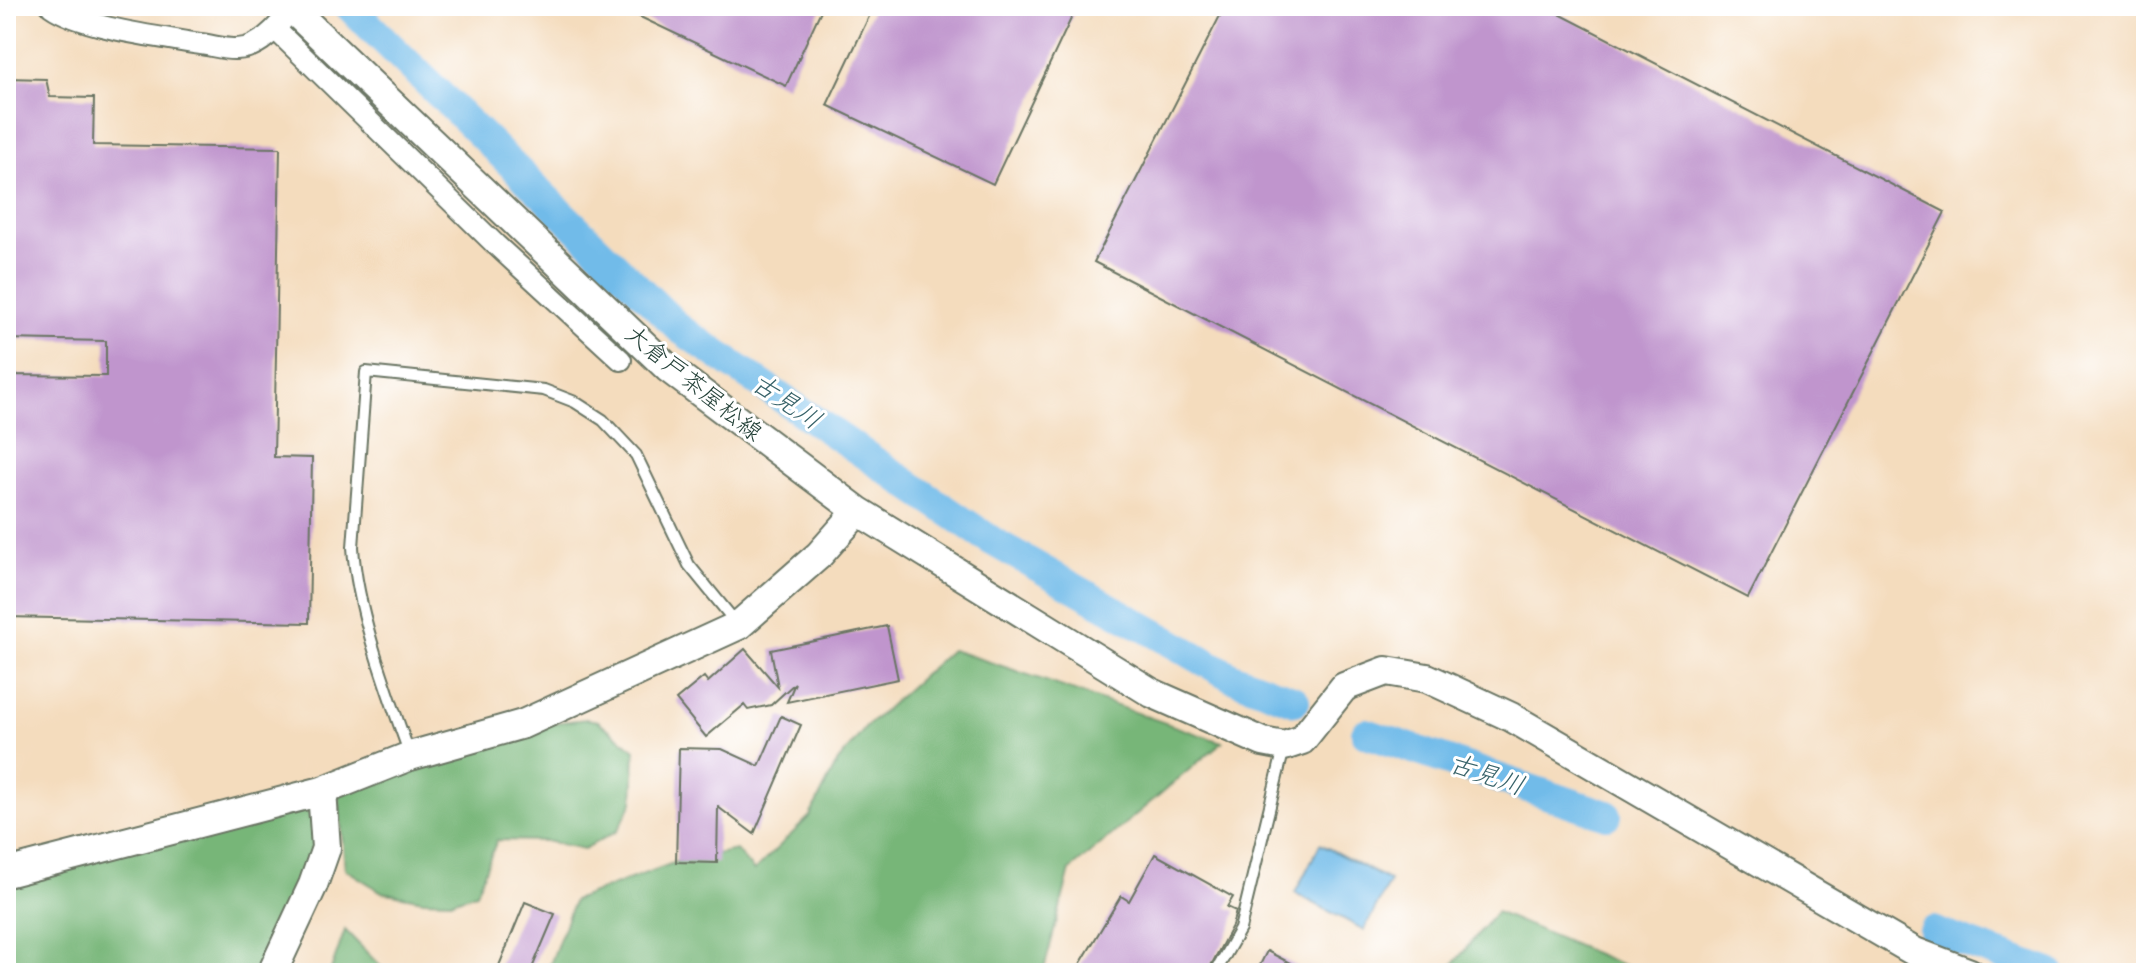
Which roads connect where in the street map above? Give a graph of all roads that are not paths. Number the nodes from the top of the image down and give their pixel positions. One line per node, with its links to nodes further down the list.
1 (51, 6): 2 (street)
2 (286, 14): 3 (street); 4 (street, 大倉戸茶屋松線)
3 (621, 360)
4 (858, 511): 5 (street); 6 (street, 大倉戸茶屋松線)
5 (739, 625): 7 (street); 7 (lane)
6 (1284, 746): 11 (lane); 12 (street)
7 (410, 756): 8 (street)
8 (322, 791): 9 (street); 10 (street)
9 (6, 873)
10 (272, 973)
11 (1215, 973)
12 (1970, 973)

